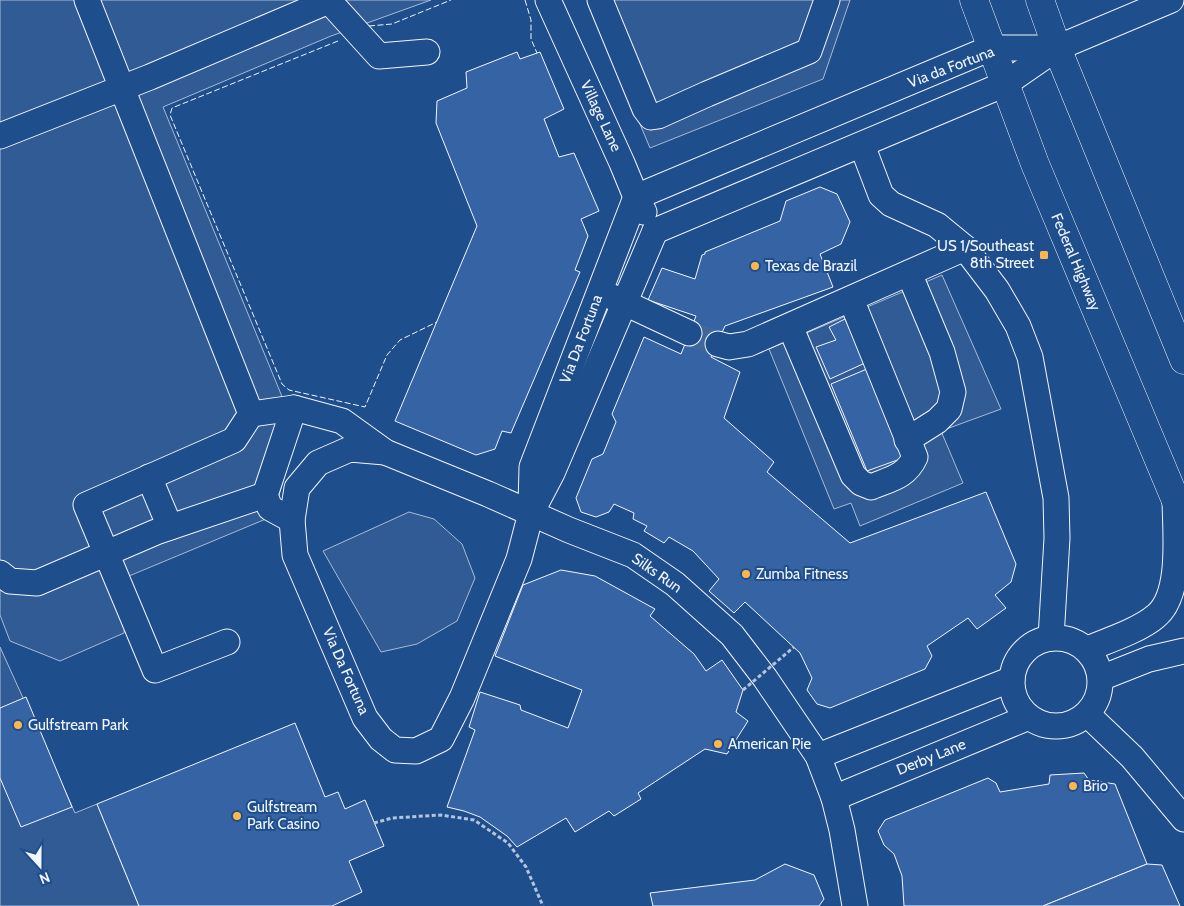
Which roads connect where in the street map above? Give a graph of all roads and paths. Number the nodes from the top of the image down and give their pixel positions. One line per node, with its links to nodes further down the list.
1 (87, 0): 13 (street)
2 (330, 0): 11 (street); 13 (street)
3 (548, 0): 16 (street, Village Lane)
4 (600, 0): 5 (street)
5 (827, 0)
6 (974, 0): 9 (main road, Federal Highway)
7 (1040, 0): 10 (main road)
8 (1170, 0): 10 (street)
9 (991, 48): 10 (street, Via da Fortuna); 12 (main road, Federal Highway); 16 (street, Via da Fortuna)
10 (1057, 48): 12 (street); 26 (main road)
11 (427, 52)
12 (1005, 84): 15 (street); 33 (main road, Federal Highway)
13 (122, 88): 14 (street); 28 (street)
14 (0, 136)
15 (862, 145): 17 (street); 18 (street)
16 (636, 197): 17 (street, Village Lane); 20 (street, Via Da Fortuna)
17 (656, 231): 22 (street, Via Da Fortuna)
18 (965, 248): 19 (street); 39 (street)
19 (909, 273): 21 (street); 29 (street)
20 (600, 291): 22 (street); 34 (street, Via Da Fortuna)
21 (851, 299): 23 (street); 29 (street)
22 (624, 303): 24 (street); 34 (street, Via Da Fortuna)
23 (790, 326): 25 (street); 29 (street)
24 (689, 333)
25 (718, 344)
26 (1182, 350)
27 (294, 408): 28 (street); 30 (street, Silks Run); 32 (street)
28 (251, 414): 31 (street)
29 (908, 440)
30 (384, 452): 34 (street, Silks Run); 35 (street, Via Da Fortuna)
31 (149, 477): 36 (street); 37 (street)
32 (265, 495): 35 (street); 36 (street)
33 (1179, 509): 42 (street)
34 (531, 513): 35 (street, Via Da Fortuna); 49 (street, Silks Run)
35 (292, 520)
36 (170, 527): 37 (street)
37 (106, 553): 38 (street); 40 (street)
38 (0, 573)
39 (1051, 638): 42 (street); 45 (street)
40 (227, 642)
41 (794, 647): 46 (path, bridge)
42 (1087, 649): 44 (street)
43 (1184, 651): 44 (street)
44 (1101, 678): 47 (street)
45 (1012, 679): 48 (street); 49 (street)
46 (743, 690)
47 (1086, 714): 48 (street); 51 (street)
48 (1029, 717): 50 (street, Derby Lane)
49 (818, 756): 50 (street, Silks Run)
50 (834, 798): 54 (street, Silks Run)
51 (1184, 818)
52 (374, 823): 53 (path)
53 (543, 906)
54 (855, 906)

